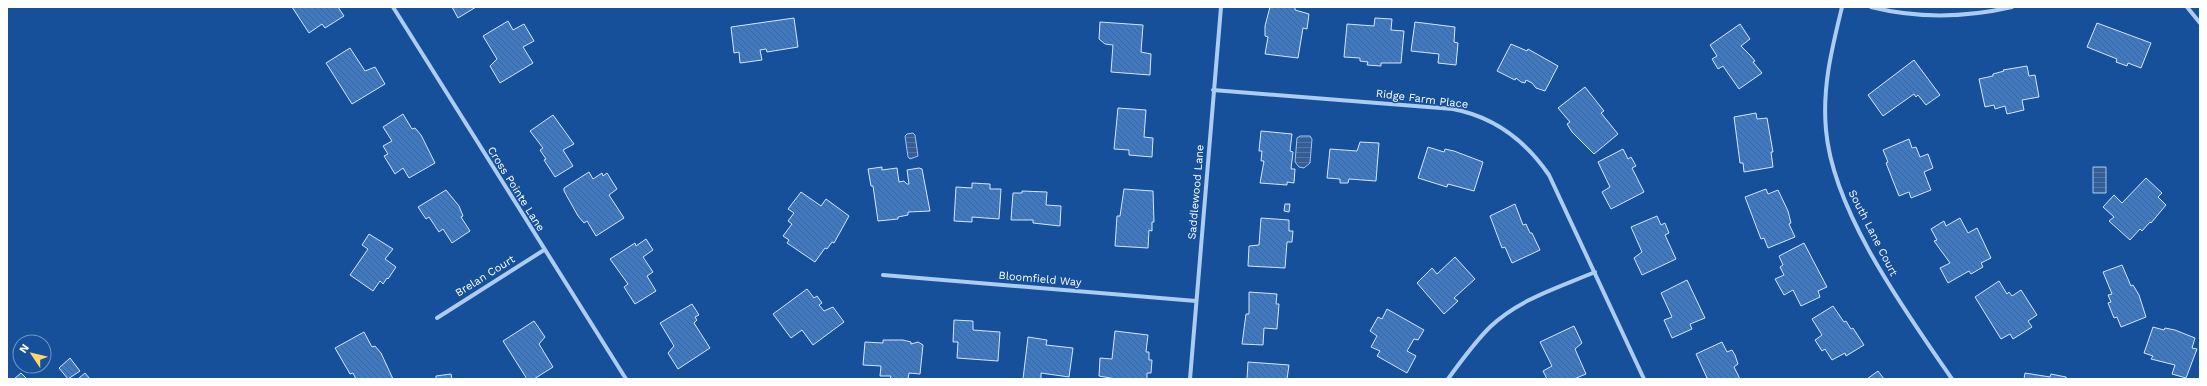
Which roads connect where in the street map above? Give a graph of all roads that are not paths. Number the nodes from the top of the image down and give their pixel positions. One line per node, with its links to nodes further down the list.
1 (393, 7): 9 (street, Cross Pointe Lane)
2 (1221, 7): 8 (street, Saddlewood Lane)
3 (1842, 7): 18 (street, South Lane Court)
4 (1872, 7): 5 (street)
5 (2012, 7)
6 (2187, 7): 7 (street)
7 (2200, 23)
8 (1213, 90): 10 (street, Ridge Farm Place); 12 (street, Saddlewood Lane)
9 (544, 250): 13 (street, Brelan Court); 14 (street, Cross Pointe Lane)
10 (1595, 272): 16 (street); 17 (street, Ridge Farm Place)
11 (883, 275): 12 (street, Bloomfield Way)
12 (1196, 301): 15 (street, Saddlewood Lane)
13 (437, 318)
14 (626, 379)
15 (1190, 379)
16 (1448, 379)
17 (1644, 379)
18 (1952, 379)

